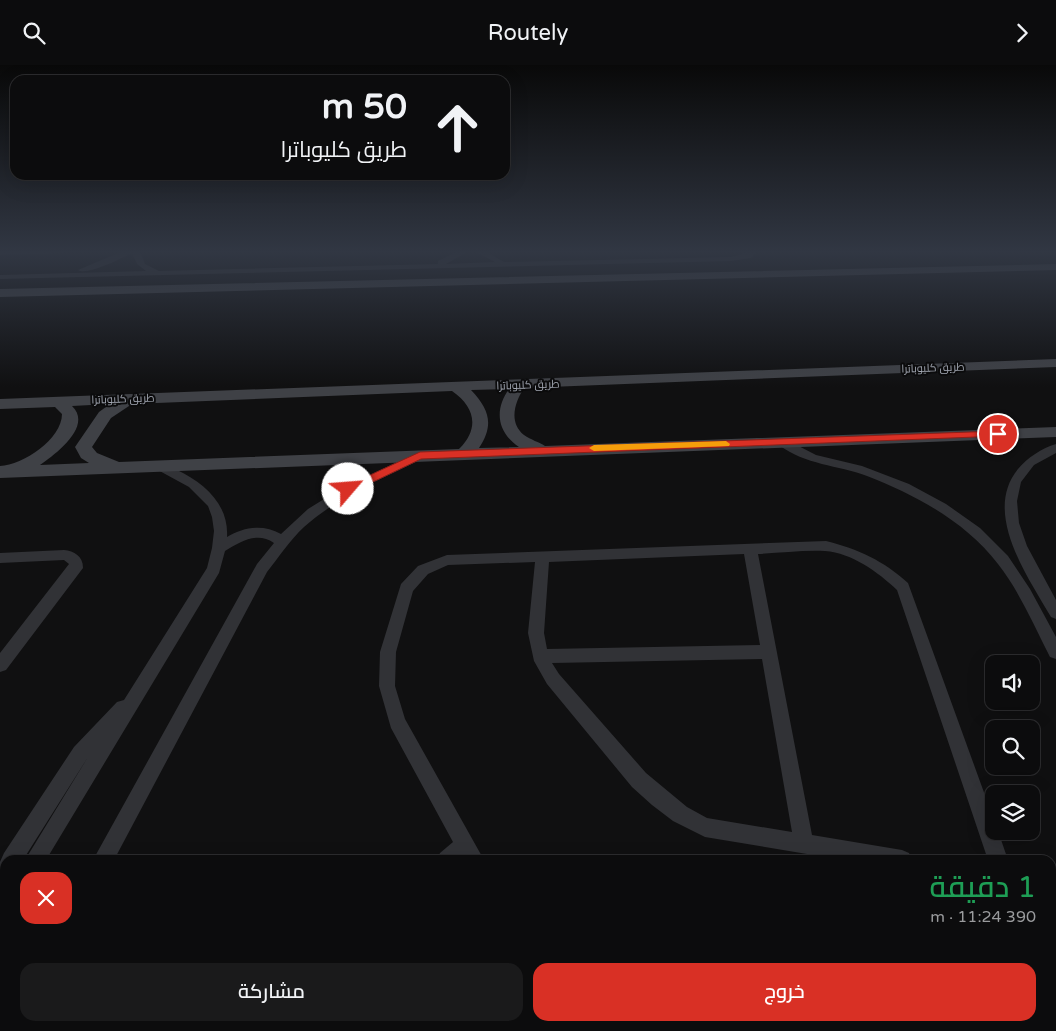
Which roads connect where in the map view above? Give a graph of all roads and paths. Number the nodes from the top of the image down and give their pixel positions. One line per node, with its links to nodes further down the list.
1 (1056, 363): 2 (main road, طريق كليوباترا)
2 (519, 385): 3 (main road, طريق كليوباترا); 10 (main road)
3 (456, 387): 4 (main road, طريق كليوباترا); 11 (main road)
4 (128, 399): 5 (main road, طريق كليوباترا); 14 (main road)
5 (58, 401): 6 (main road, طريق كليوباترا); 15 (main road)
6 (0, 404)
7 (1056, 432): 8 (main road)
8 (783, 442): 10 (main road); 22 (street)
9 (1056, 448): 20 (street)
10 (543, 451): 11 (main road)
11 (464, 453): 12 (main road)
12 (420, 455): 13 (main road); 16 (street)
13 (160, 466): 14 (main road); 17 (street)
14 (120, 467): 15 (main road)
15 (6, 472)
16 (282, 541): 17 (street); 33 (street)
17 (221, 547): 28 (street)
18 (750, 548): 19 (street); 24 (street); 35 (street)
19 (542, 556): 26 (street); 30 (street)
20 (1024, 556): 22 (street); 23 (street)
21 (0, 558): 27 (street)
22 (1002, 558): 25 (street)
23 (1056, 613)
24 (769, 652): 26 (street); 29 (street)
25 (1056, 652)
26 (540, 656): 29 (street)
27 (0, 665)
28 (139, 691): 31 (street); 32 (street)
29 (804, 844): 34 (street)
30 (469, 853)
31 (12, 855)
32 (38, 855)
33 (106, 855)
34 (871, 855)
35 (996, 855)

